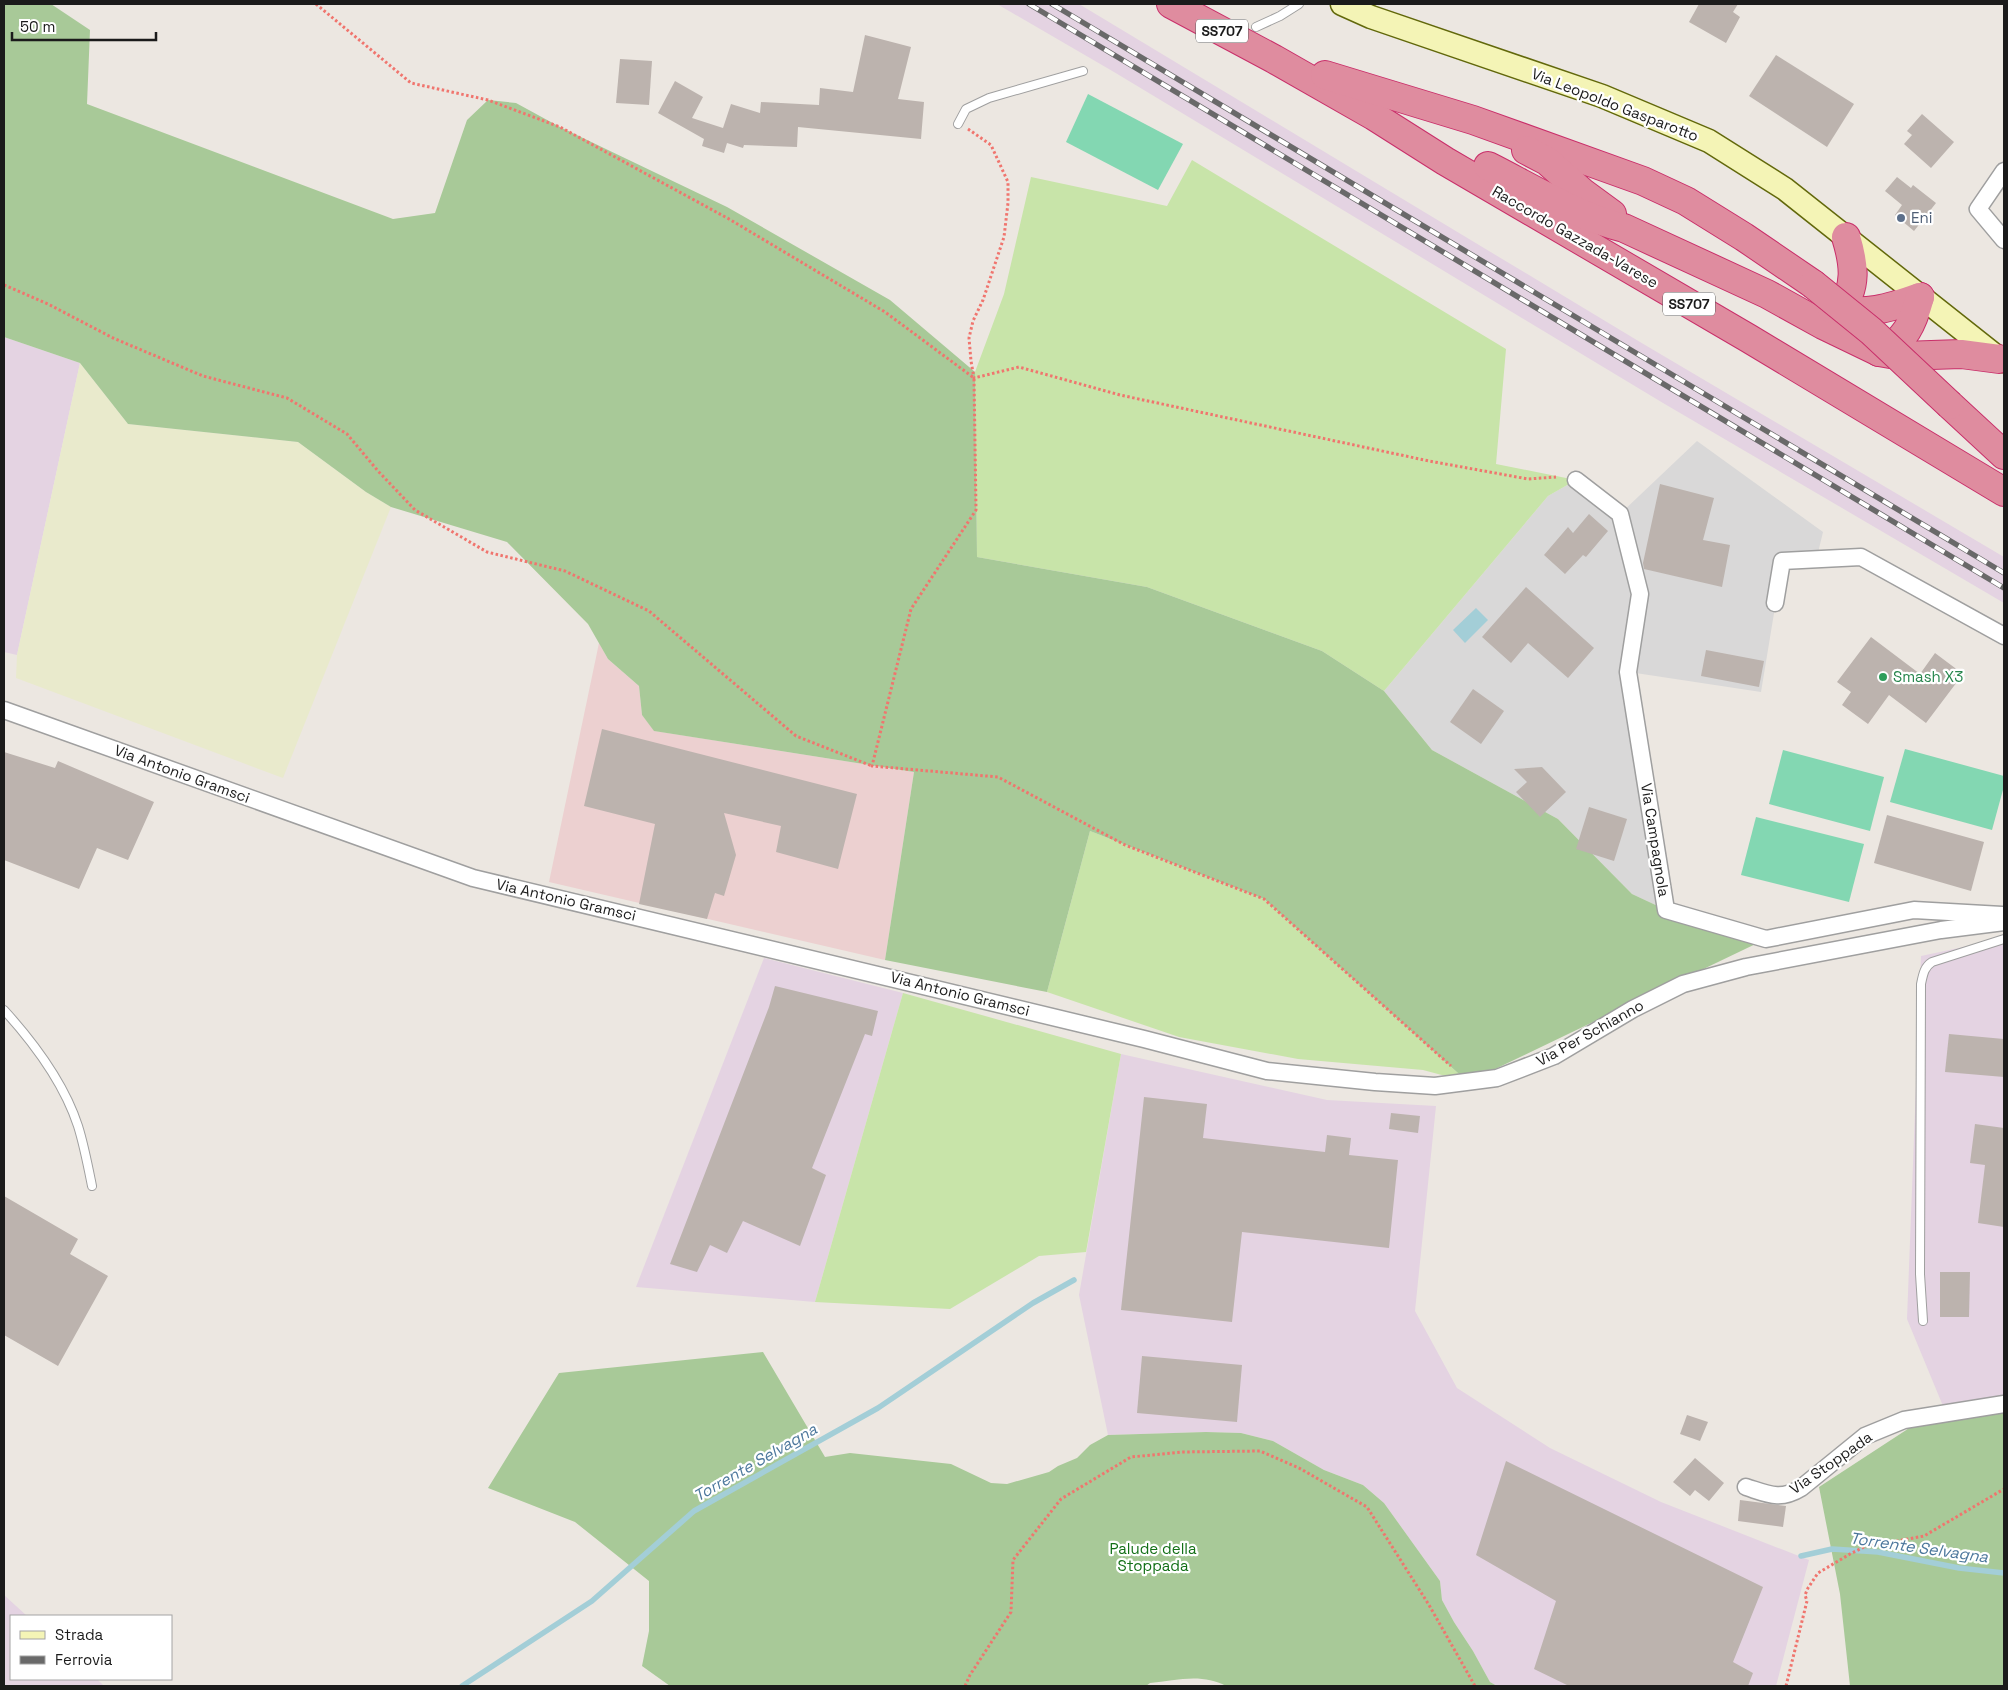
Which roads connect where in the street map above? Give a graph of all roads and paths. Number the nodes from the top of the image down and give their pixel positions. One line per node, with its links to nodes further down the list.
1 (316, 4): 21 (path)
2 (1171, 4): 6 (highway, Raccordo Gazzada-Varese / SS707)
3 (1299, 4): 5 (lane)
4 (1342, 4): 13 (main road, Via Leopoldo Gasparotto)
5 (1256, 26)
6 (1274, 58): 8 (highway, Raccordo Gazzada-Varese / SS707); 9 (highway, Raccordo Gazzada-Varese / SS707)
7 (1084, 71): 10 (lane)
8 (1354, 84): 12 (highway); 22 (highway, Raccordo Gazzada-Varese / SS707, bridge)
9 (1374, 116): 12 (highway); 25 (highway, Raccordo Gazzada-Varese / SS707)
10 (958, 124): 21 (path)
11 (2004, 171): 14 (street)
12 (1624, 228): 16 (highway)
13 (1846, 237): 17 (main road, Via Leopoldo Gasparotto); 18 (highway)
14 (2004, 240)
15 (4, 285): 29 (path)
16 (1767, 294): 18 (highway); 19 (highway)
17 (1920, 296): 18 (highway); 19 (highway); 20 (main road, Via Leopoldo Gasparotto)
18 (1839, 310)
19 (1879, 352): 20 (highway)
20 (2001, 361)
21 (974, 378): 23 (path); 29 (path)
22 (2004, 454)
23 (1556, 476)
24 (1576, 480): 30 (street, Via Campagnola)
25 (2004, 492)
26 (1775, 603): 27 (street)
27 (2004, 636)
28 (4, 710): 34 (street, Via Antonio Gramsci)
29 (872, 766): 35 (path)
30 (2004, 915)
31 (2004, 922): 35 (street, Via Per Schianno)
32 (2004, 939): 37 (lane)
33 (4, 1010): 36 (lane)
34 (1144, 1039): 35 (street, Via Per Schianno)
35 (1468, 1082)
36 (92, 1186)
37 (1922, 1321)
38 (2004, 1404): 39 (street, Via Stoppada)
39 (1746, 1487)
40 (2004, 1489): 43 (path)
41 (965, 1686): 42 (path)
42 (1475, 1686)
43 (1786, 1686)

